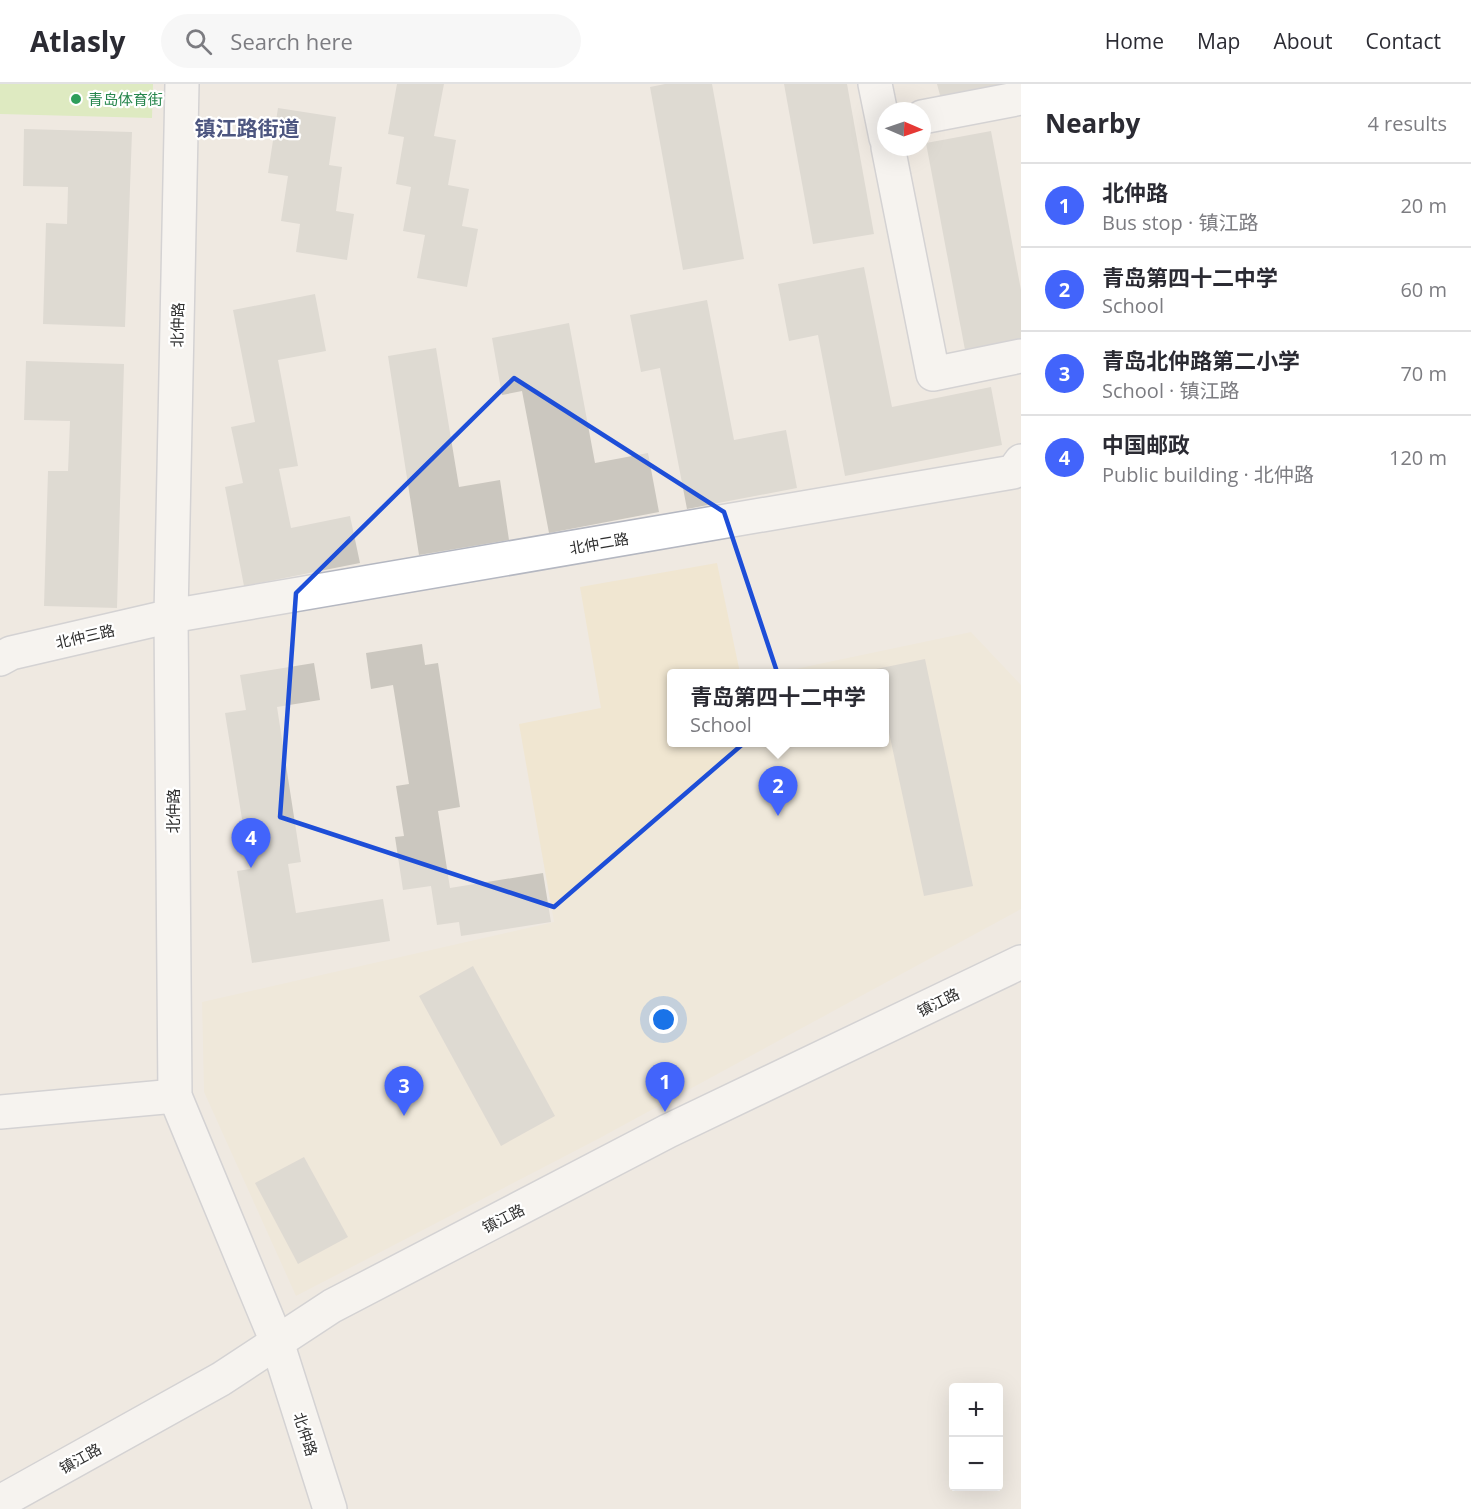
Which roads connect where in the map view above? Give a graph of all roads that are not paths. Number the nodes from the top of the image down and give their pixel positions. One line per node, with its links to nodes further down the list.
1 (182, 84): 9 (street, 北仲路)
2 (875, 84): 4 (street)
3 (1021, 98): 5 (street)
4 (879, 102)
5 (931, 115)
6 (890, 156): 7 (street)
7 (1021, 356)
8 (1018, 472): 9 (street, 北仲二路)
9 (171, 616): 10 (street, 北仲三路); 12 (street, 北仲路)
10 (0, 659)
11 (1021, 962): 14 (street, 镇江路)
12 (175, 1096): 13 (street); 14 (street, 北仲路)
13 (0, 1112)
14 (277, 1342): 15 (street, 镇江路); 16 (street, 北仲路)
15 (0, 1502)
16 (330, 1509)

